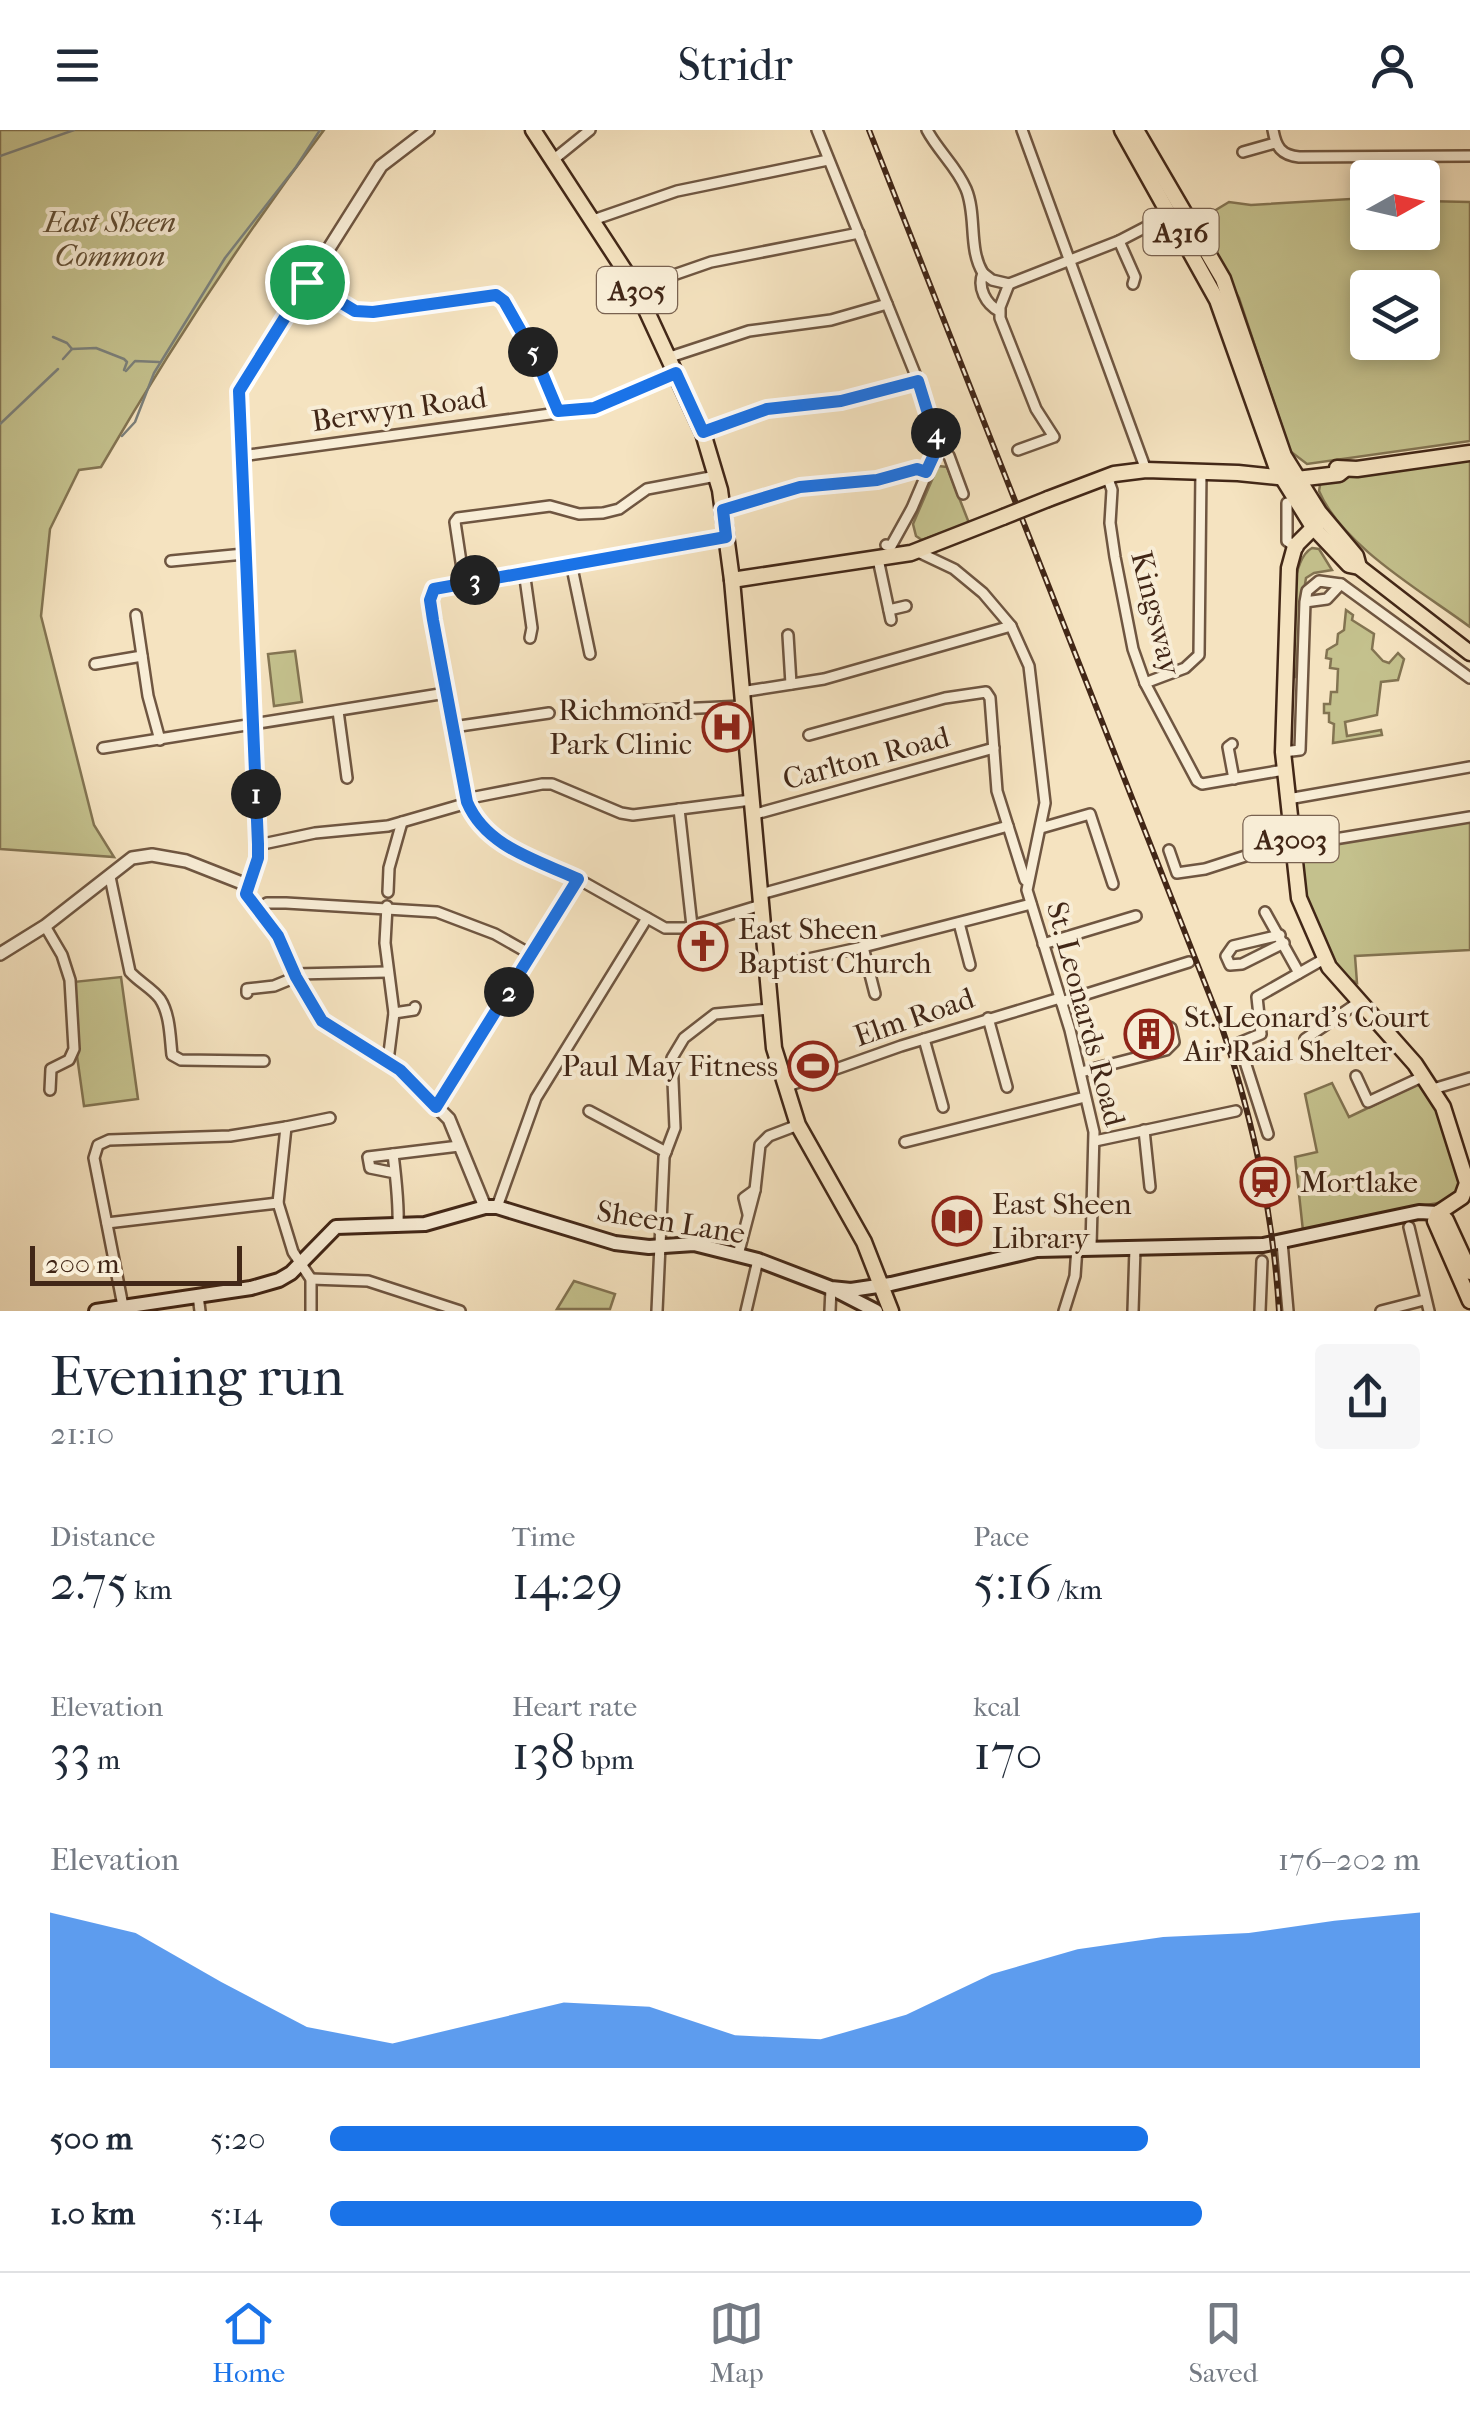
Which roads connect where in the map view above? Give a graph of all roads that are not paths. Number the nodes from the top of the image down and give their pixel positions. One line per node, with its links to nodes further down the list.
1 (428, 130): 21 (street)
2 (533, 130): 13 (main road, A305)
3 (590, 130): 13 (street)
4 (817, 130): 14 (street)
5 (927, 130): 20 (street)
6 (1022, 130): 19 (street)
7 (1122, 130): 15 (main road, A316)
8 (1136, 130): 27 (main road, A316)
9 (1273, 130): 10 (street)
10 (1276, 143): 11 (street); 12 (street)
11 (1243, 152)
12 (1470, 156)
13 (553, 160): 16 (main road, A305)
14 (828, 160): 16 (street); 17 (street)
15 (1171, 214): 18 (street); 27 (main road, A316)
16 (593, 220): 24 (main road, A305)
17 (859, 233): 24 (street); 25 (street)
18 (1119, 241): 19 (street); 23 (street)
19 (1071, 260): 22 (street); 37 (street)
20 (982, 273): 22 (street); 26 (street)
21 (307, 282): 31 (street); 36 (street)
22 (1009, 284): 26 (street)
23 (1133, 284)
24 (636, 288): 28 (main road, A305)
25 (887, 304): 28 (street); 30 (street)
26 (999, 311): 34 (street)
27 (1236, 332): 40 (main road, A316)
28 (670, 357): 29 (main road, A305)
29 (676, 373): 31 (street, Berwyn Road); 32 (main road, A305)
30 (918, 381): 32 (street); 33 (street)
31 (558, 411): 36 (street, Berwyn Road)
32 (703, 432): 41 (main road, A305)
33 (938, 446): 38 (street); 43 (street)
34 (1018, 450)
35 (1470, 452): 40 (main road)
36 (241, 456): 51 (street)
37 (1146, 470): 39 (main road); 42 (main road)
38 (926, 472): 45 (street); 49 (street)
39 (1202, 472): 40 (main road); 71 (street)
40 (1287, 474): 46 (main road, A316)
41 (716, 476): 45 (main road, A305); 56 (street)
42 (1107, 476): 50 (main road, bridge); 71 (street, Kingsway)
43 (964, 494)
44 (1287, 504): 48 (street)
45 (723, 510): 47 (main road, A305)
46 (1321, 526): 48 (main road); 64 (main road, A316)
47 (726, 537): 53 (street); 55 (main road, A305)
48 (1296, 550): 69 (main road, A3003)
49 (882, 552): 50 (main road); 55 (main road); 59 (street)
50 (909, 552): 61 (street, St. Leonards Road)
51 (244, 554): 52 (street); 78 (street)
52 (172, 562)
53 (571, 563): 54 (street); 65 (street)
54 (524, 572): 56 (street); 63 (street)
55 (732, 580): 74 (main road)
56 (464, 582): 73 (street)
57 (1341, 584): 58 (street); 58 (street); 68 (street)
58 (1305, 602): 70 (street)
59 (906, 606)
60 (136, 615): 66 (street)
61 (1011, 626): 72 (street); 98 (street, St. Leonards Road)
62 (788, 635): 72 (street)
63 (530, 638)
64 (1470, 653)
65 (590, 654)
66 (142, 656): 67 (street); 81 (street)
67 (96, 664)
68 (1470, 678)
69 (1284, 681): 70 (street); 85 (main road, A3003)
70 (1302, 681): 85 (street)
71 (1144, 683): 90 (street, Kingsway)
72 (791, 684): 74 (street)
73 (446, 694): 75 (street); 79 (street)
74 (742, 699): 77 (street); 93 (main road)
75 (338, 711): 78 (street); 89 (street)
76 (549, 713): 79 (street)
77 (569, 714)
78 (254, 724): 81 (street); 99 (street)
79 (453, 726): 92 (street)
80 (809, 735): 84 (street)
81 (160, 740): 83 (street)
82 (1232, 744): 90 (street)
83 (104, 748)
84 (994, 748): 93 (street, Carlton Road); 97 (street)
85 (1283, 752): 88 (main road, A3003)
86 (1470, 758): 87 (street)
87 (1467, 768): 91 (street)
88 (1284, 770): 90 (street, Kingsway); 91 (main road, A3003)
89 (347, 778)
90 (1234, 779)
91 (1288, 799): 100 (main road, A3003)
92 (467, 802): 94 (street, Carlton Road); 96 (street, Carlton Road); 103 (street)
93 (751, 808): 94 (street, Carlton Road); 108 (main road)
94 (679, 809): 117 (street)
95 (1470, 817): 100 (street)
96 (402, 822): 99 (street, Carlton Road); 107 (street)
97 (1008, 826): 105 (street); 108 (street)
98 (1041, 828): 105 (street, St. Leonards Road); 106 (street)
99 (258, 844): 104 (street)
100 (1292, 846): 101 (street); 123 (main road, A3003)
101 (1169, 850)
102 (110, 877): 104 (street); 116 (street); 141 (street)
103 (578, 879): 114 (street); 122 (street)
104 (247, 884): 111 (street)
105 (1026, 884): 109 (street, St. Leonards Road)
106 (1113, 884)
107 (388, 892)
108 (761, 900): 117 (street); 126 (main road)
109 (1031, 904): 115 (street); 119 (street, St. Leonards Road)
110 (387, 906): 111 (street); 122 (street); 127 (street)
111 (259, 908): 129 (street)
112 (1265, 912): 118 (street)
113 (1136, 916): 119 (street)
114 (647, 918): 117 (street); 168 (street)
115 (959, 922): 120 (street); 125 (street)
116 (45, 926): 121 (street); 149 (street)
117 (692, 926)
118 (1282, 939): 118 (street); 128 (street)
119 (1043, 944): 132 (street, St. Leonards Road)
120 (864, 947): 126 (street); 131 (street)
121 (0, 954)
122 (532, 955): 151 (street)
123 (1324, 960): 128 (street); 133 (main road, A3003)
124 (1188, 962): 132 (street, Elm Road)
125 (970, 965)
126 (767, 968): 135 (main road)
127 (387, 972): 129 (street); 136 (street)
128 (1299, 973): 159 (street)
129 (296, 976): 130 (street); 142 (street)
130 (247, 993)
131 (876, 994)
132 (1061, 1000): 137 (street, Elm Road); 143 (street, St. Leonards Road)
133 (1359, 1002): 139 (street); 146 (main road, A3003)
134 (415, 1007): 136 (street)
135 (770, 1008): 148 (main road); 163 (street)
136 (394, 1013): 142 (street)
137 (988, 1018): 138 (street, Elm Road); 147 (street)
138 (924, 1039): 148 (street, Elm Road); 152 (street)
139 (1305, 1039)
140 (1142, 1055): 140 (street); 143 (street)
141 (264, 1061)
142 (388, 1061): 151 (street)
143 (1081, 1072): 160 (street, St. Leonards Road)
144 (1356, 1076): 146 (street)
145 (1470, 1078): 146 (street)
146 (1429, 1082): 169 (main road, A3003)
147 (1007, 1086)
148 (786, 1087): 156 (main road)
149 (50, 1090)
150 (1081, 1098): 161 (street)
151 (436, 1107): 162 (street)
152 (942, 1107)
153 (1236, 1110): 158 (street)
154 (589, 1111): 163 (street)
155 (330, 1118): 157 (street)
156 (798, 1125): 177 (street); 183 (main road)
157 (286, 1127): 167 (street); 170 (street)
158 (1144, 1130): 160 (street); 166 (street)
159 (1268, 1134)
160 (1095, 1141): 175 (street, St. Leonards Road)
161 (905, 1142)
162 (459, 1146): 164 (street); 168 (street)
163 (666, 1152): 174 (street)
164 (393, 1154): 165 (street); 165 (street)
165 (396, 1173): 171 (street)
166 (1150, 1187)
167 (278, 1204): 170 (street); 180 (street)
168 (491, 1207): 171 (main road); 174 (main road, Sheen Lane)
169 (1438, 1213): 173 (main road, Sheen Lane); 181 (main road); 187 (main road)
170 (107, 1223): 188 (street)
171 (398, 1226): 180 (main road)
172 (1408, 1228): 186 (street)
173 (1282, 1242): 176 (main road, Sheen Lane); 201 (street)
174 (660, 1246): 177 (main road, Sheen Lane); 193 (street)
175 (1084, 1247): 176 (main road, Sheen Lane); 183 (main road, Sheen Lane); 198 (street, St. Leonards Road)
176 (1135, 1248): 199 (street)
177 (738, 1255): 178 (main road, Sheen Lane)
178 (758, 1260): 184 (main road, Sheen Lane); 194 (street)
179 (1262, 1261): 200 (street)
180 (302, 1262): 182 (street); 185 (main road)
181 (1470, 1272)
182 (311, 1280): 191 (street); 192 (street)
183 (882, 1286): 184 (main road, Sheen Lane); 197 (main road)
184 (834, 1289): 195 (street); 196 (main road)
185 (198, 1296): 188 (main road); 190 (street)
186 (1424, 1300): 202 (street); 203 (street)
187 (1470, 1301)
188 (123, 1306): 189 (main road)
189 (96, 1311)
190 (200, 1311)
191 (311, 1311)
192 (460, 1311)
193 (657, 1311)
194 (746, 1311)
195 (830, 1311)
196 (876, 1311)
197 (890, 1311)
198 (1064, 1311)
199 (1132, 1311)
200 (1260, 1311)
201 (1288, 1311)
202 (1381, 1311)
203 (1429, 1311)

